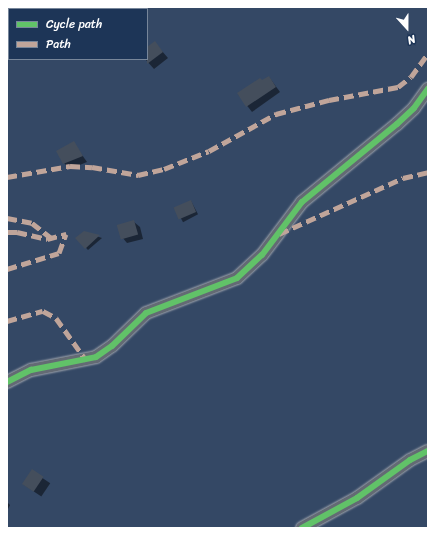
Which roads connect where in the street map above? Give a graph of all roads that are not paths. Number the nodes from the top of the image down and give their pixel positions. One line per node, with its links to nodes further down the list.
1 (428, 89): 2 (street)
2 (7, 382)
3 (428, 451): 4 (street)
4 (302, 528)

